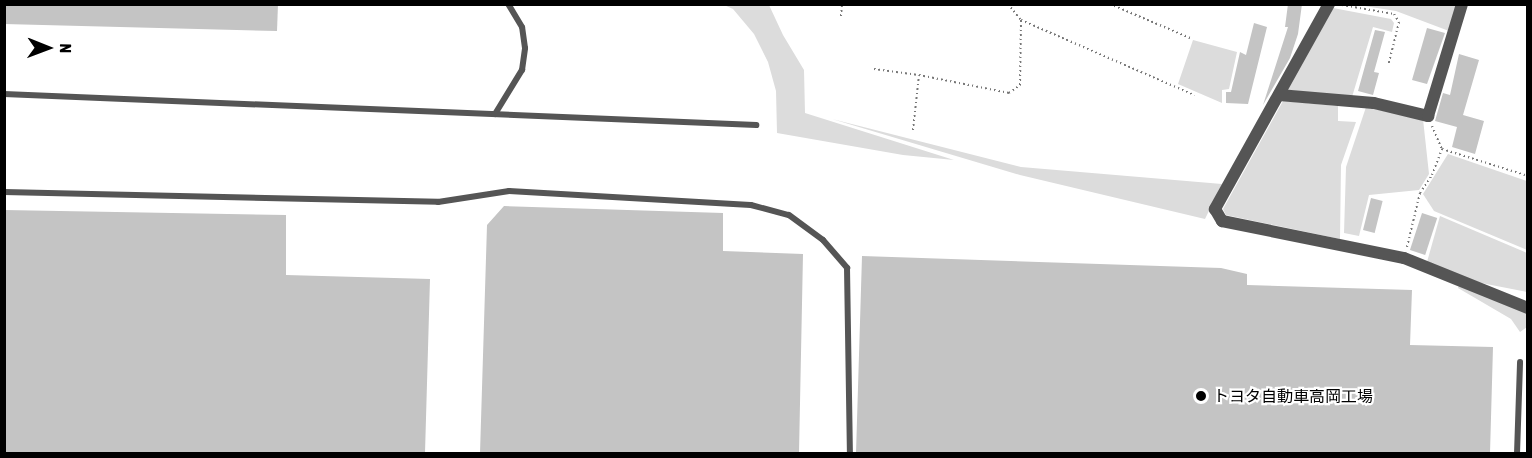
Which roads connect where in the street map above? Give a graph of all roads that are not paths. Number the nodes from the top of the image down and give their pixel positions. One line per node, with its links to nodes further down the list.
1 (508, 4): 6 (lane)
2 (1329, 4): 5 (street)
3 (1462, 4): 5 (street)
4 (4, 94): 6 (lane)
5 (1279, 94): 9 (street)
6 (495, 114): 7 (lane)
7 (756, 125)
8 (4, 192): 11 (lane)
9 (1527, 308)
10 (1520, 362): 12 (lane)
11 (850, 453)
12 (1517, 453)

